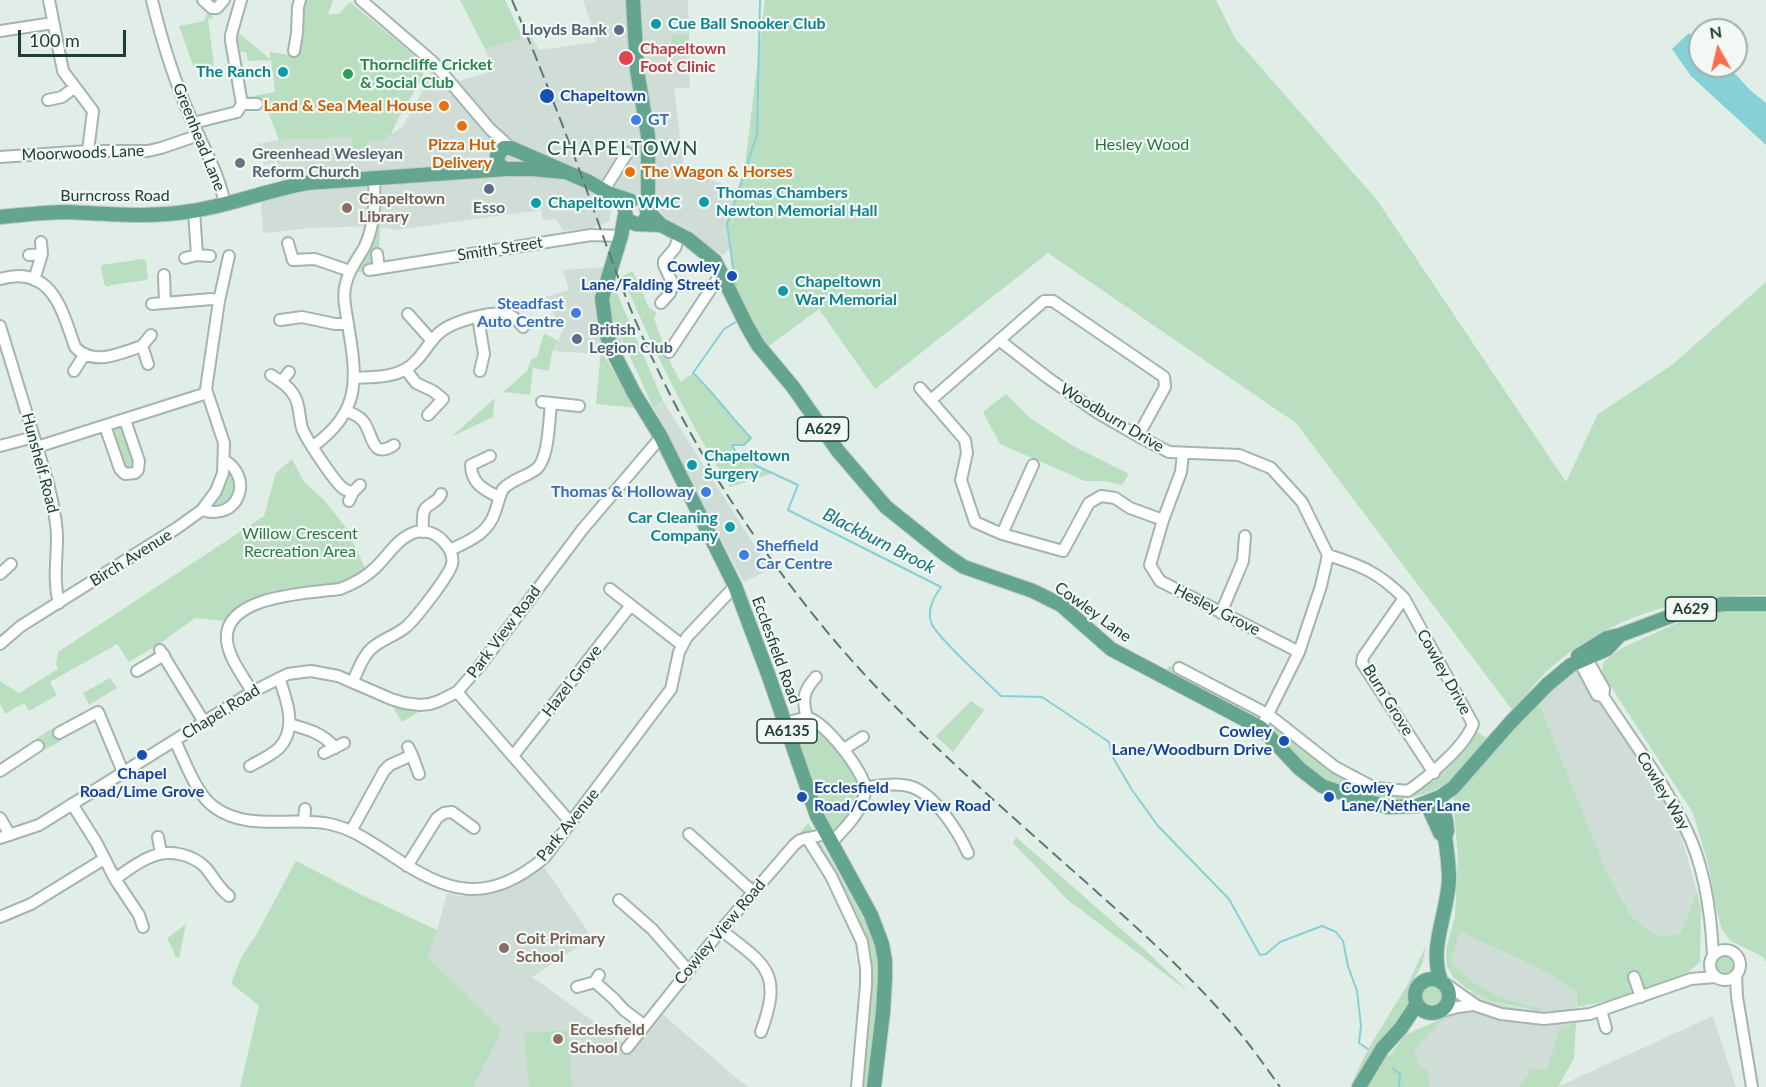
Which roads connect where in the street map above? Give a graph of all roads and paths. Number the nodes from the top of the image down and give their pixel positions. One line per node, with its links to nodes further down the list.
1 (49, 0): 9 (street)
2 (152, 0): 16 (street, Greenhead Lane)
3 (203, 0): 4 (street)
4 (224, 0)
5 (241, 0): 14 (street)
6 (300, 0): 11 (street)
7 (362, 0): 17 (street)
8 (633, 0): 26 (main road, A6135)
9 (53, 23): 10 (street); 12 (street)
10 (0, 31)
11 (294, 51)
12 (75, 87): 13 (street); 20 (street)
13 (48, 100)
14 (242, 104): 15 (street); 16 (street)
15 (257, 104)
16 (193, 123): 18 (street, Greenhead Lane)
17 (490, 129): 19 (street); 23 (street)
18 (199, 135): 20 (street, Moorwoods Lane); 28 (street, Greenhead Lane)
19 (513, 149): 23 (main road, Burncross Road); 23 (main road); 24 (main road)
20 (88, 151): 22 (street, Moorwoods Lane)
21 (627, 153): 27 (street)
22 (0, 157)
23 (503, 164): 24 (main road); 25 (main road, Burncross Road)
24 (564, 172): 27 (main road)
25 (374, 178): 28 (main road, Burncross Road); 46 (street)
26 (647, 180): 29 (main road, A6135); 30 (main road, A6135)
27 (607, 192): 29 (main road)
28 (225, 204): 31 (main road, Burncross Road)
29 (629, 207): 30 (main road); 33 (main road); 36 (main road, Ecclesfield Road / A6135)
30 (648, 210): 33 (main road); 34 (main road, Cowley Lane / A629)
31 (194, 211): 32 (main road, Burncross Road); 42 (street)
32 (0, 216)
33 (638, 224): 34 (main road, Cowley Lane / A629); 36 (main road)
34 (661, 225): 35 (main road, Cowley Lane / A629)
35 (680, 234): 47 (main road, Cowley Lane / A629); 53 (street)
36 (621, 236): 40 (street, Smith Street); 84 (main road, Ecclesfield Road / A6135)
37 (41, 242): 39 (street)
38 (288, 243): 46 (street)
39 (42, 254): 41 (street); 50 (street)
40 (377, 254)
41 (29, 255)
42 (197, 255): 43 (street); 45 (street)
43 (210, 256)
44 (229, 256): 51 (street, Birch Avenue)
45 (185, 258)
46 (350, 271): 58 (street)
47 (722, 272): 65 (street); 129 (main road, Cowley Lane / A629)
48 (164, 275): 52 (street)
49 (0, 279): 50 (street)
50 (34, 280): 66 (street)
51 (219, 301): 52 (street); 76 (street, Birch Avenue)
52 (165, 303): 54 (street)
53 (661, 303)
54 (152, 304)
55 (407, 313): 63 (street)
56 (478, 317): 59 (street); 63 (street); 71 (street)
57 (280, 320): 58 (street)
58 (348, 324): 73 (street)
59 (523, 327)
60 (1, 330): 85 (street, Hunshelf Road)
61 (151, 335): 64 (street)
62 (999, 340): 77 (street); 83 (street, Woodburn Drive); 83 (street)
63 (432, 341): 68 (street)
64 (142, 346): 66 (street); 67 (street)
65 (669, 352)
66 (85, 354): 69 (street)
67 (148, 364)
68 (406, 370): 73 (street); 80 (street)
69 (74, 372)
70 (290, 372): 74 (street)
71 (480, 372)
72 (271, 375): 74 (street)
73 (354, 378): 79 (street)
74 (281, 382): 88 (street)
75 (920, 388): 77 (street)
76 (207, 393): 81 (street); 91 (street, Birch Avenue)
77 (931, 400): 99 (street)
78 (579, 406): 95 (street)
79 (347, 411): 87 (street); 88 (street)
80 (428, 415)
81 (125, 420): 82 (street); 82 (street)
82 (105, 426): 85 (street)
83 (1138, 436): 89 (street, Woodburn Drive)
84 (661, 437): 105 (main road, Ecclesfield Road / A6135); 123 (street, Park View Road)
85 (36, 442): 86 (street); 108 (street, Hunshelf Road)
86 (0, 446)
87 (394, 446)
88 (312, 447): 93 (street)
89 (1183, 453): 97 (street, Hesley Grove); 102 (street, Woodburn Drive)
90 (490, 456): 95 (street)
91 (224, 460): 96 (street, Birch Avenue); 96 (street, Birch Avenue)
92 (1033, 465): 99 (street)
93 (354, 492)
94 (441, 494): 98 (street)
95 (499, 497): 101 (street)
96 (202, 510): 108 (street, Birch Avenue)
97 (1163, 520): 99 (street); 111 (street, Hesley Grove)
98 (423, 531): 101 (street); 122 (street)
99 (1002, 534)
100 (1245, 536): 111 (street)
101 (450, 550): 121 (street)
102 (1328, 555): 107 (street, Cowley Drive); 115 (street)
103 (11, 564): 104 (street)
104 (0, 574)
105 (735, 586): 114 (street, Park Avenue); 128 (main road, Ecclesfield Road / A6135)
106 (610, 589): 110 (street)
107 (1404, 598): 140 (street, Cowley Drive); 140 (street, Burn Grove)
108 (58, 603): 112 (street, Birch Avenue)
109 (1766, 604): 116 (main road, Cowley Lane / A629)
110 (631, 605): 114 (street); 136 (street, Hazel Grove)
111 (1221, 613): 115 (street, Hesley Grove)
112 (4, 631): 113 (street, Birch Avenue)
113 (0, 644)
114 (682, 645): 149 (street, Park Avenue)
115 (1299, 652): 124 (street)
116 (1580, 659): 143 (main road, Cowley Lane / A629); 169 (street, Cowley Way)
117 (1179, 668): 124 (street, Cowley Drive)
118 (137, 671): 126 (street)
119 (816, 677): 125 (street)
120 (279, 678): 121 (street, Chapel Road); 122 (street, Chapel Road); 127 (street)
121 (352, 681): 123 (street, Chapel Road)
122 (252, 692): 126 (street, Chapel Road)
123 (457, 692): 136 (street, Park View Road)
124 (1269, 715): 129 (street); 140 (street, Cowley Drive)
125 (807, 717): 128 (street); 134 (street)
126 (204, 722): 132 (street, Chapel Road)
127 (290, 724): 135 (street); 137 (street)
128 (785, 724): 157 (main road, Ecclesfield Road / A6135)
129 (1261, 728): 145 (main road, Cowley Lane / A629)
130 (59, 734): 139 (street)
131 (864, 736): 134 (street)
132 (174, 741): 139 (street, Chapel Road); 148 (street, Park Avenue)
133 (38, 746): 138 (street)
134 (844, 750): 142 (street)
135 (324, 753)
136 (513, 756): 149 (street, Park View Road)
137 (250, 766)
138 (0, 771)
139 (123, 772): 144 (street, Chapel Road)
140 (1434, 773)
141 (419, 774): 151 (street)
142 (866, 787): 157 (street); 159 (street)
143 (1440, 797): 145 (main road, Cowley Lane / A629); 155 (main road)
144 (72, 804): 153 (street, Chapel Road); 160 (street)
145 (1427, 804): 155 (main road)
146 (305, 809): 148 (street)
147 (0, 818): 153 (street)
148 (304, 821): 151 (street, Park Avenue)
149 (571, 823): 161 (street, Park Avenue)
150 (474, 828): 161 (street)
151 (351, 831): 161 (street, Park Avenue)
152 (689, 834): 163 (street)
153 (5, 836)
154 (158, 837): 158 (street)
155 (1445, 837): 171 (main road)
156 (807, 838): 157 (street, Cowley View Road); 163 (street, Cowley View Road); 192 (street)
157 (828, 839): 193 (main road, Ecclesfield Road / A6135)
158 (160, 853): 162 (street); 164 (street)
159 (968, 853)
160 (104, 859): 162 (street); 166 (street)
161 (407, 866)
162 (115, 879): 167 (street)
163 (753, 892): 168 (street, Cowley View Road)
164 (229, 896)
165 (619, 900): 173 (street)
166 (0, 917)
167 (143, 927)
168 (721, 930): 173 (street, Cowley View Road); 190 (street)
169 (1712, 930): 170 (street, Cowley Way); 172 (street, Cowley Way)
170 (1725, 949): 172 (street); 174 (street)
171 (1436, 954): 178 (main road); 179 (main road)
172 (1711, 959): 176 (street); 177 (street)
173 (688, 970): 187 (street, Cowley View Road)
174 (1736, 975): 176 (street); 182 (street)
175 (1634, 977): 181 (street)
176 (1720, 979): 177 (street); 182 (street)
177 (1691, 980): 181 (street)
178 (1420, 983): 179 (main road); 183 (main road)
179 (1443, 983): 184 (street); 186 (main road)
180 (577, 987): 187 (street)
181 (1641, 997): 185 (street)
182 (1737, 997): 195 (street)
183 (1417, 1004): 186 (main road); 188 (main road)
184 (1473, 1005): 185 (street); 186 (street)
185 (1601, 1010): 189 (street)
186 (1436, 1013): 188 (main road)
187 (644, 1025): 191 (street, Cowley View Road)
188 (1401, 1028): 194 (main road)
189 (1606, 1028)
190 (761, 1032)
191 (627, 1048)
192 (857, 1087)
193 (874, 1087)
194 (1359, 1087)
195 (1752, 1087)

